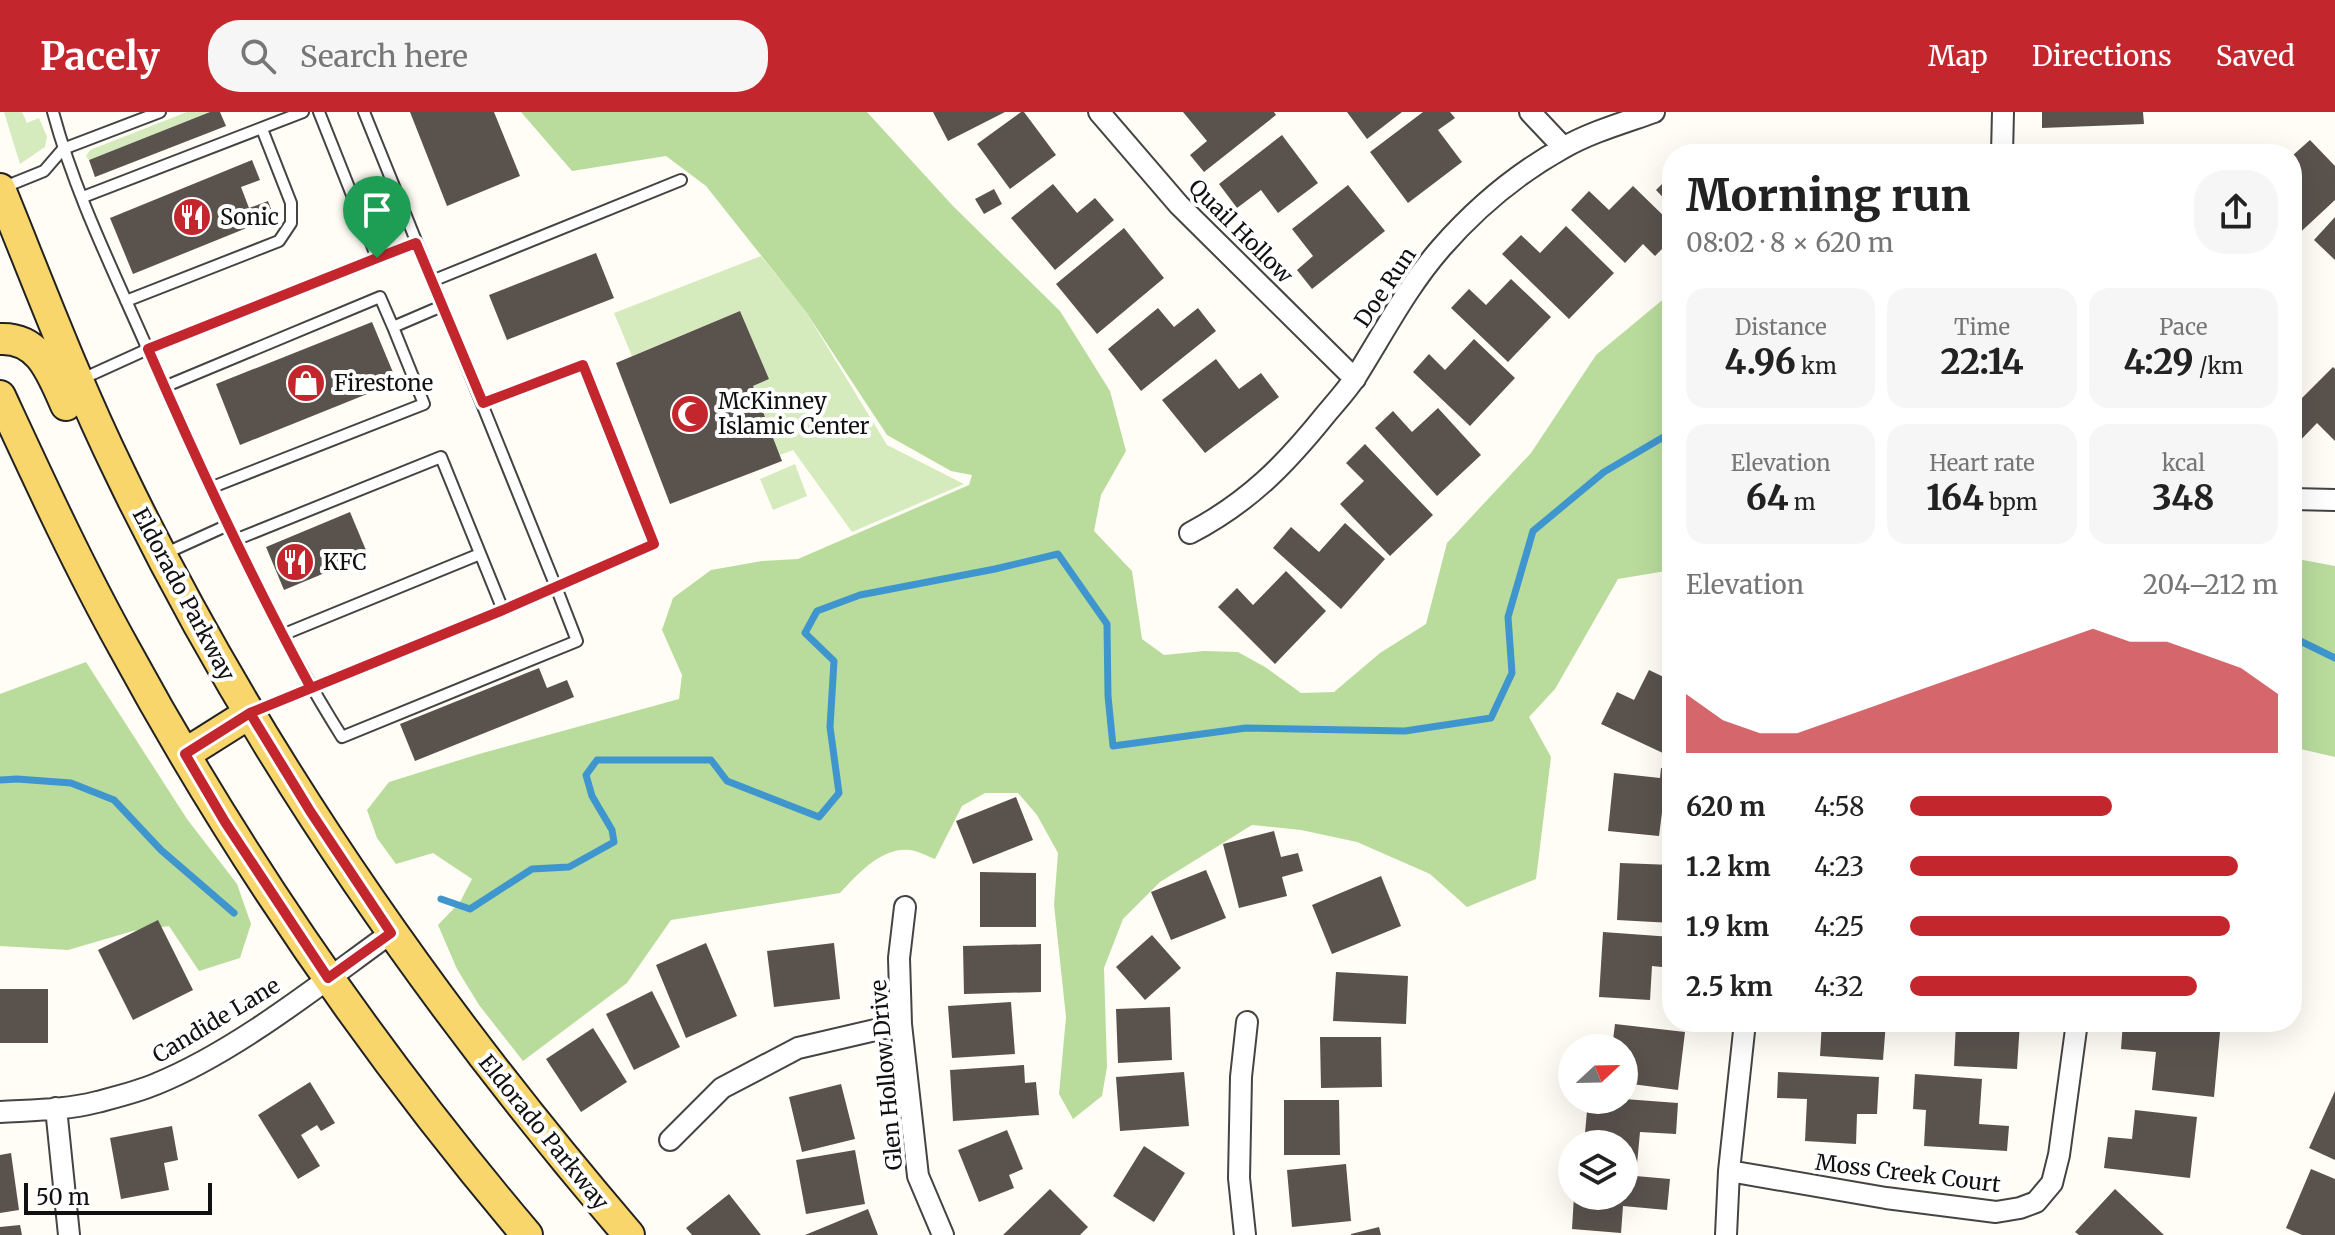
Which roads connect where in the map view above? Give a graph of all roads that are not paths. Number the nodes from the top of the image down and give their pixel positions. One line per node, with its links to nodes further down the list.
1 (53, 112): 13 (lane)
2 (160, 112): 13 (lane)
3 (303, 112): 10 (lane)
4 (319, 112): 18 (lane)
5 (364, 112): 17 (lane)
6 (1099, 112): 25 (street, Quail Hollow)
7 (1530, 112): 12 (street)
8 (1654, 112): 12 (street, Doe Run)
9 (1997, 113): 11 (street)
10 (262, 129): 16 (lane); 20 (lane)
11 (2001, 144)
12 (1563, 147): 25 (street, Doe Run)
13 (63, 149): 15 (lane); 16 (lane)
14 (681, 180): 19 (lane)
15 (0, 189): 26 (main road, Eldorado Parkway)
16 (83, 197): 20 (lane)
17 (416, 243): 18 (lane); 19 (lane)
18 (377, 258): 24 (lane)
19 (432, 281): 21 (lane)
20 (126, 301): 24 (lane)
21 (442, 306): 22 (lane); 29 (lane)
22 (393, 327): 27 (lane); 31 (lane)
23 (0, 339): 30 (main road)
24 (148, 349): 26 (lane); 27 (lane)
25 (1355, 379): 35 (street, Doe Run)
26 (77, 381): 30 (main road, Eldorado Parkway)
27 (164, 387): 31 (lane)
28 (0, 396): 44 (main road)
29 (483, 403): 39 (lane); 39 (lane)
30 (120, 475): 38 (main road, Eldorado Parkway)
31 (210, 488): 34 (lane)
32 (2302, 499): 33 (street)
33 (2335, 500)
34 (228, 525): 36 (lane); 38 (lane)
35 (1190, 533)
36 (235, 540): 37 (lane); 41 (lane)
37 (480, 554): 40 (lane); 41 (lane)
38 (162, 556): 43 (main road, Eldorado Parkway)
39 (556, 587): 40 (lane); 42 (lane)
40 (503, 610): 42 (lane)
41 (282, 635): 42 (lane)
42 (311, 688): 43 (lane)
43 (250, 713): 44 (main road); 46 (main road, Eldorado Parkway)
44 (185, 754): 47 (main road)
45 (905, 907): 49 (street, Glen Hollow Drive)
46 (391, 933): 47 (street, Candide Lane); 58 (main road, Eldorado Parkway)
47 (328, 978): 52 (street, Candide Lane); 57 (main road)
48 (1247, 1022): 60 (street)
49 (901, 1024): 54 (street); 59 (street, Glen Hollow Drive)
50 (1744, 1032): 55 (street)
51 (2076, 1032): 55 (street, Moss Creek Court)
52 (56, 1108): 53 (street, Candide Lane); 56 (street)
53 (0, 1112)
54 (670, 1140)
55 (1729, 1171): 61 (street)
56 (69, 1235)
57 (527, 1235)
58 (629, 1235)
59 (943, 1235)
60 (1245, 1235)
61 (1726, 1235)

